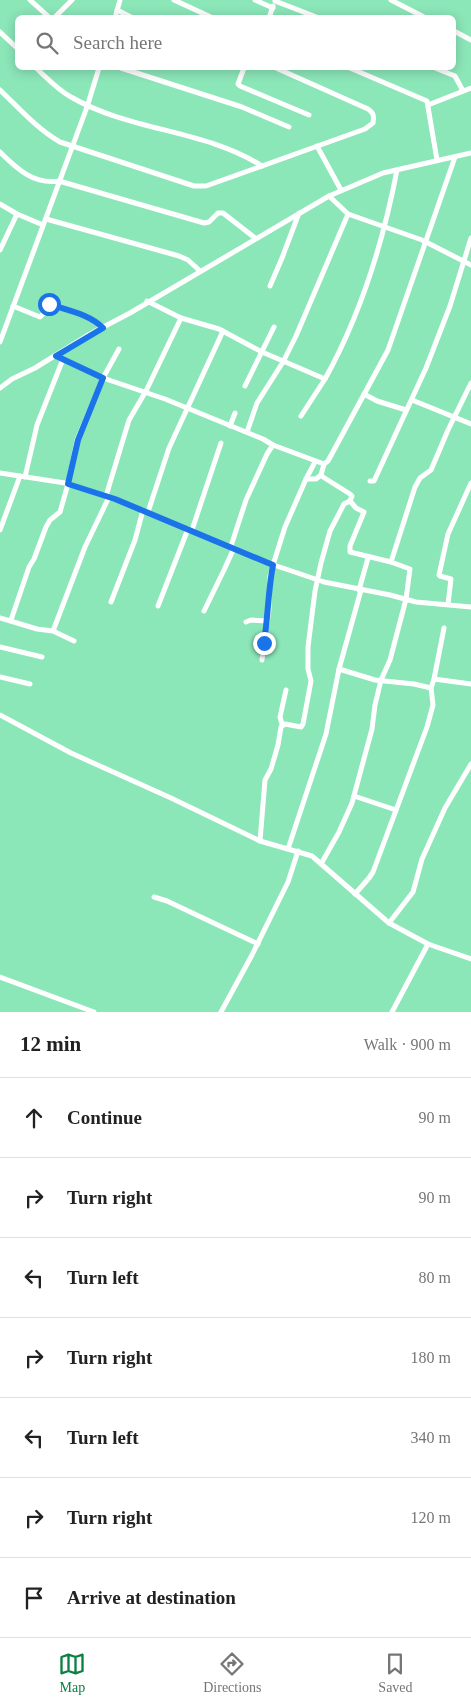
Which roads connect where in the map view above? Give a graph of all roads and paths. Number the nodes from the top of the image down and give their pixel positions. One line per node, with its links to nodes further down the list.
1 (30, 0): 10 (street)
2 (72, 0): 11 (street)
3 (120, 0): 9 (street)
4 (174, 0): 14 (street)
5 (254, 0): 8 (street)
6 (275, 0): 8 (street); 16 (street)
7 (391, 0): 17 (street)
8 (272, 8): 15 (street)
9 (117, 10): 12 (street); 13 (street)
10 (47, 15)
11 (57, 15)
12 (116, 15)
13 (128, 15)
14 (207, 15)
15 (270, 15)
16 (312, 15)
17 (420, 15)
18 (0, 32): 21 (street)
19 (456, 32): 20 (street)
20 (471, 40)
21 (15, 46)
22 (38, 70): 33 (street)
23 (98, 70): 33 (street)
24 (127, 70): 35 (street)
25 (243, 70): 34 (street)
26 (280, 70): 37 (street)
27 (355, 70): 32 (street)
28 (440, 70): 31 (street)
29 (471, 88): 31 (street)
30 (0, 90): 36 (street)
31 (463, 91): 32 (street)
32 (428, 105): 41 (street)
33 (87, 106): 36 (street); 42 (street)
34 (309, 115)
35 (289, 127)
36 (73, 146): 42 (street); 44 (street)
37 (317, 146): 42 (street); 45 (street)
38 (0, 152): 44 (street)
39 (471, 153): 40 (street)
40 (455, 157): 41 (street); 55 (street)
41 (437, 160): 43 (street)
42 (262, 166)
43 (397, 170): 45 (street); 52 (street)
44 (59, 182): 51 (street); 53 (street)
45 (341, 190): 46 (street)
46 (328, 196): 48 (street); 50 (street)
47 (0, 204): 49 (street)
48 (299, 213): 53 (street); 60 (street)
49 (17, 214): 51 (street); 56 (street)
50 (348, 214): 52 (street); 74 (street)
51 (45, 222): 59 (street); 62 (street)
52 (385, 227): 55 (street); 76 (street)
53 (255, 238): 59 (street)
54 (471, 238): 57 (street)
55 (426, 242): 57 (street); 81 (street)
56 (0, 250)
57 (463, 261): 58 (street); 82 (street)
58 (471, 265)
59 (200, 271): 61 (street)
60 (270, 286)
61 (147, 301): 63 (street); 66 (street)
62 (13, 306): 65 (street); 66 (street)
63 (181, 318): 68 (street); 80 (street)
64 (0, 320): 65 (street)
65 (6, 323): 69 (street)
66 (103, 328): 72 (street)
67 (274, 328): 71 (street)
68 (223, 331): 71 (street); 83 (street)
69 (0, 342)
70 (119, 349): 75 (street)
71 (262, 352): 74 (street); 78 (street)
72 (56, 356): 73 (street); 79 (street)
73 (63, 359): 75 (street); 97 (street)
74 (283, 362): 76 (street); 90 (street)
75 (103, 378): 80 (street); 101 (street)
76 (325, 379): 86 (street)
77 (471, 383): 87 (street)
78 (245, 386)
79 (0, 388)
80 (146, 391): 83 (street); 102 (street)
81 (364, 394): 84 (street); 94 (street)
82 (412, 400): 84 (street); 87 (street)
83 (187, 407): 89 (street); 104 (street)
84 (406, 410): 99 (street)
85 (235, 413): 89 (street)
86 (301, 416)
87 (454, 417): 88 (street); 109 (street)
88 (471, 424)
89 (230, 426): 90 (street)
90 (247, 432): 92 (street)
91 (221, 443): 105 (street)
92 (273, 445): 93 (street); 107 (street)
93 (315, 462): 94 (street); 98 (street)
94 (324, 464): 96 (street)
95 (0, 473): 97 (street)
96 (321, 475): 98 (street); 103 (street)
97 (22, 476): 101 (street); 106 (street)
98 (306, 479): 110 (street)
99 (370, 481)
100 (471, 483): 115 (street)
101 (68, 484): 102 (street); 120 (street)
102 (107, 497): 104 (street); 124 (street)
103 (350, 502): 108 (street); 111 (street)
104 (146, 511): 105 (street); 114 (street)
105 (190, 529): 107 (street); 116 (street)
106 (0, 530)
107 (232, 547): 110 (street); 118 (street)
108 (368, 558): 109 (street); 112 (street)
109 (391, 562): 113 (street)
110 (273, 565): 111 (street); 121 (street)
111 (317, 580): 112 (street); 138 (street)
112 (360, 590): 113 (street); 129 (street)
113 (406, 599): 115 (street); 132 (street)
114 (111, 602)
115 (448, 604): 117 (street)
116 (158, 606)
117 (471, 607)
118 (204, 611)
119 (0, 618): 120 (street)
120 (11, 620): 124 (street)
121 (267, 621): 122 (street); 128 (street)
122 (246, 622)
123 (444, 628): 131 (street)
124 (53, 631): 125 (street)
125 (74, 641)
126 (0, 647): 127 (street)
127 (42, 657)
128 (262, 660)
129 (339, 669): 132 (street); 143 (street)
130 (0, 677): 133 (street)
131 (434, 679): 134 (street); 135 (street)
132 (381, 680): 135 (street); 140 (street)
133 (30, 684)
134 (471, 684)
135 (432, 688): 141 (street)
136 (286, 690): 138 (street)
137 (0, 715): 142 (street)
138 (282, 724): 142 (street)
139 (471, 764): 148 (street)
140 (354, 796): 141 (street); 145 (street)
141 (396, 810): 146 (street)
142 (260, 841): 143 (street)
143 (288, 849): 144 (street)
144 (298, 851): 145 (street); 149 (street)
145 (321, 864): 146 (street)
146 (355, 894): 148 (street)
147 (154, 897): 149 (street)
148 (389, 923): 150 (street)
149 (258, 944): 154 (street)
150 (428, 944): 151 (street); 155 (street)
151 (471, 959)
152 (1, 979): 153 (street)
153 (94, 1012)
154 (221, 1012)
155 (392, 1012)

